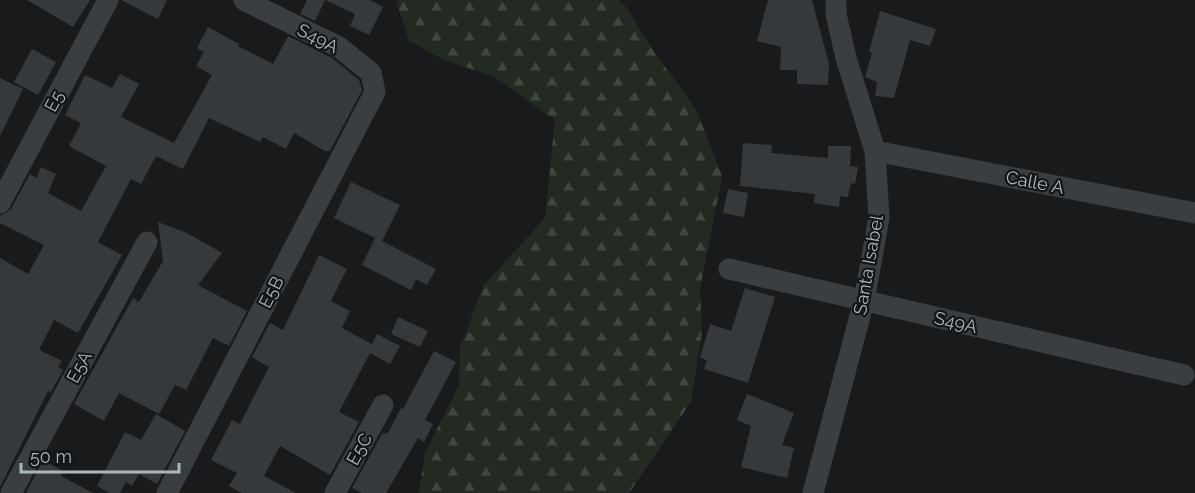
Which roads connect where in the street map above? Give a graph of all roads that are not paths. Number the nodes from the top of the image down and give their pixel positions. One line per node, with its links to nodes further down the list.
1 (108, 0): 6 (street, E5)
2 (244, 0): 4 (street, S49A)
3 (836, 0): 5 (street, Santa Isabel)
4 (375, 92): 14 (street, E5B)
5 (876, 151): 7 (street, Calle A); 10 (street, Santa Isabel)
6 (0, 203)
7 (1195, 213)
8 (147, 242): 13 (street, E5A)
9 (729, 269): 10 (street, S49A)
10 (864, 301): 11 (street, S49A); 16 (street, Santa Isabel)
11 (1184, 375)
12 (383, 405): 15 (street, E5C)
13 (11, 493)
14 (167, 493)
15 (336, 493)
16 (813, 493)

